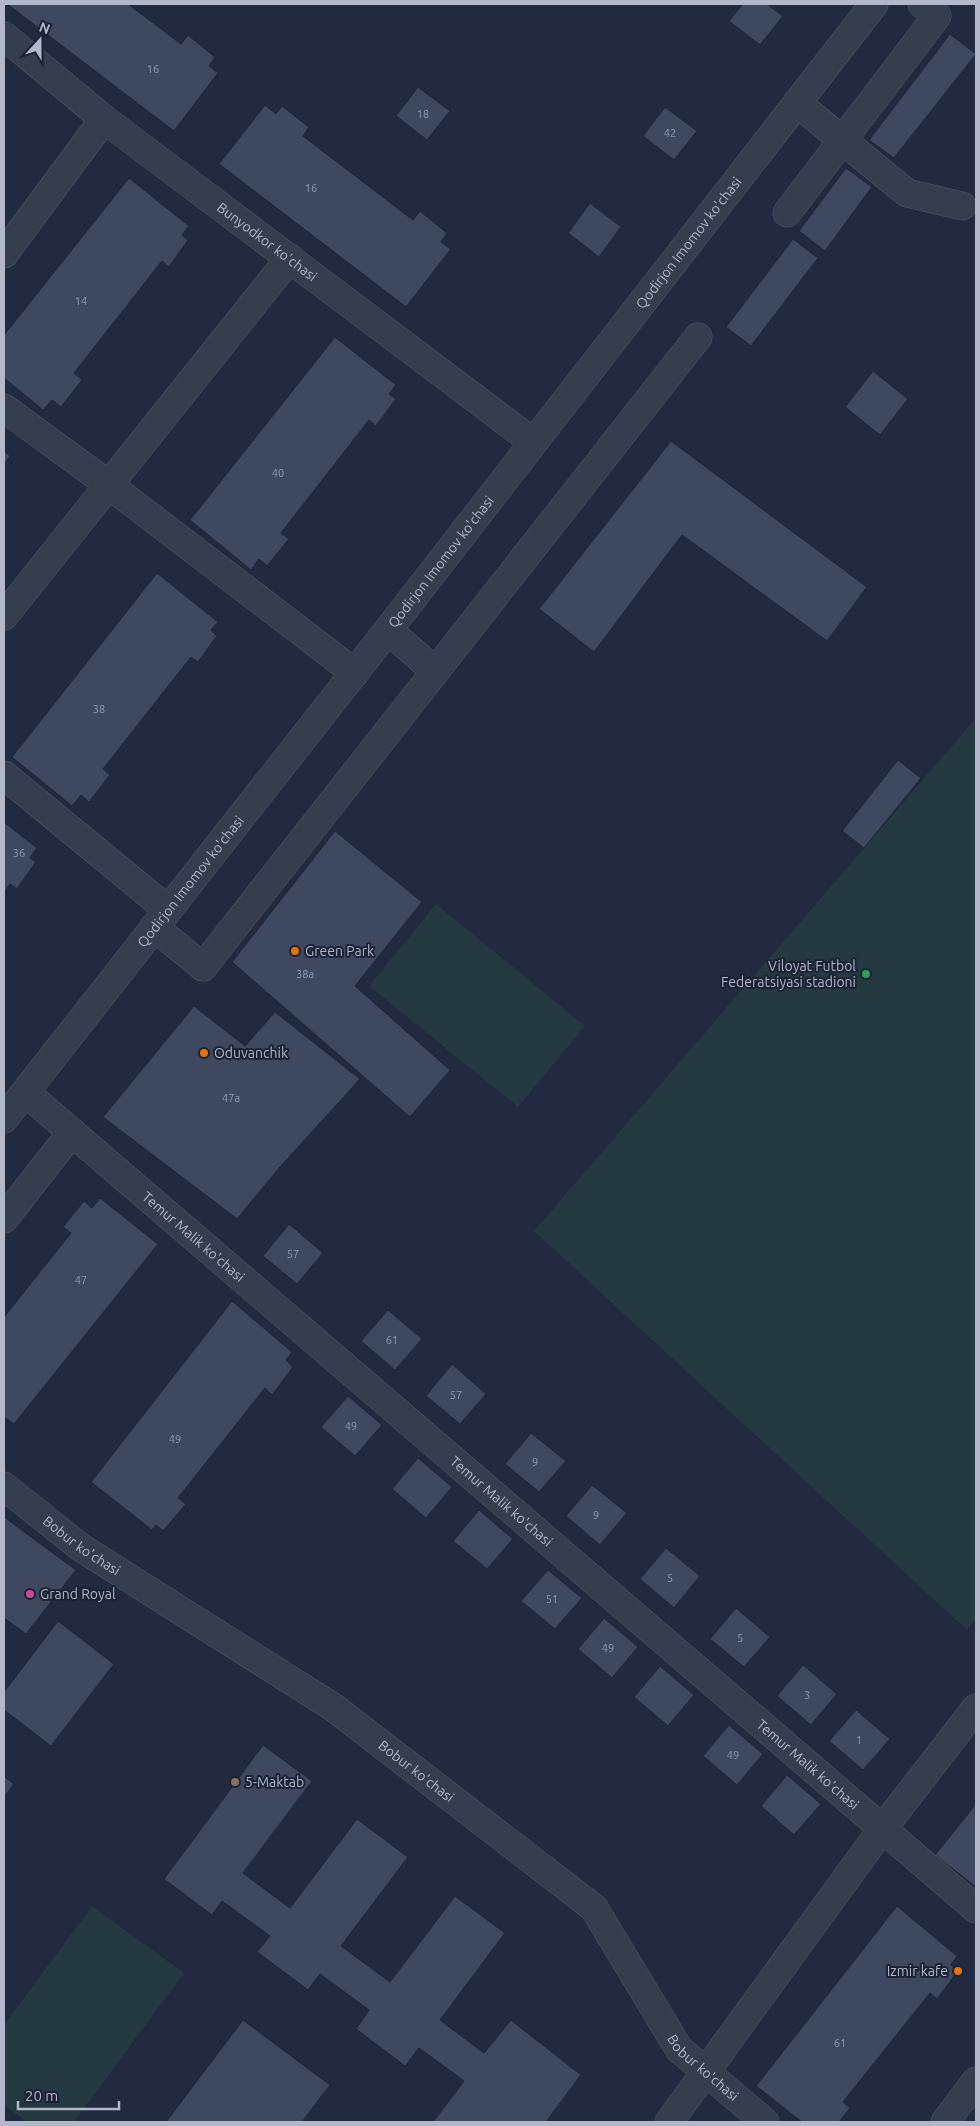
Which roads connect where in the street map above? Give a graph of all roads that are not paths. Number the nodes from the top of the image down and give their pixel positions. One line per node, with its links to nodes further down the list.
1 (874, 4): 4 (street, Qodirjon Imomov ko'chasi)
2 (922, 4): 6 (street)
3 (4, 36): 5 (street, Bunyodkor ko'chasi)
4 (797, 103): 6 (street); 13 (street, Qodirjon Imomov ko'chasi)
5 (104, 119): 9 (street); 10 (street, Bunyodkor ko'chasi)
6 (843, 140): 7 (street); 8 (street)
7 (962, 206)
8 (787, 213)
9 (4, 254)
10 (290, 258): 13 (street, Bunyodkor ko'chasi); 14 (street)
11 (698, 336): 17 (street)
12 (4, 408): 14 (street)
13 (533, 442): 16 (street, Qodirjon Imomov ko'chasi)
14 (109, 485): 15 (street); 18 (street)
15 (4, 616)
16 (388, 630): 17 (street); 18 (street, Qodirjon Imomov ko'chasi)
17 (435, 671): 20 (street)
18 (354, 673): 20 (street, Qodirjon Imomov ko'chasi)
19 (4, 775): 20 (street)
20 (161, 918): 21 (street, Qodirjon Imomov ko'chasi)
21 (25, 1092): 22 (street, Qodirjon Imomov ko'chasi); 23 (street, Temur Malik ko'chasi)
22 (4, 1119)
23 (72, 1132): 24 (street); 27 (street, Temur Malik ko'chasi)
24 (4, 1219)
25 (4, 1486): 29 (street, Bobur ko'chasi)
26 (976, 1708): 27 (street)
27 (884, 1828): 28 (street, Temur Malik ko'chasi); 29 (street)
28 (976, 1909)
29 (706, 2073): 31 (street); 32 (street, Bobur ko'chasi)
30 (976, 2081): 33 (street)
31 (669, 2122)
32 (765, 2122)
33 (945, 2122)

